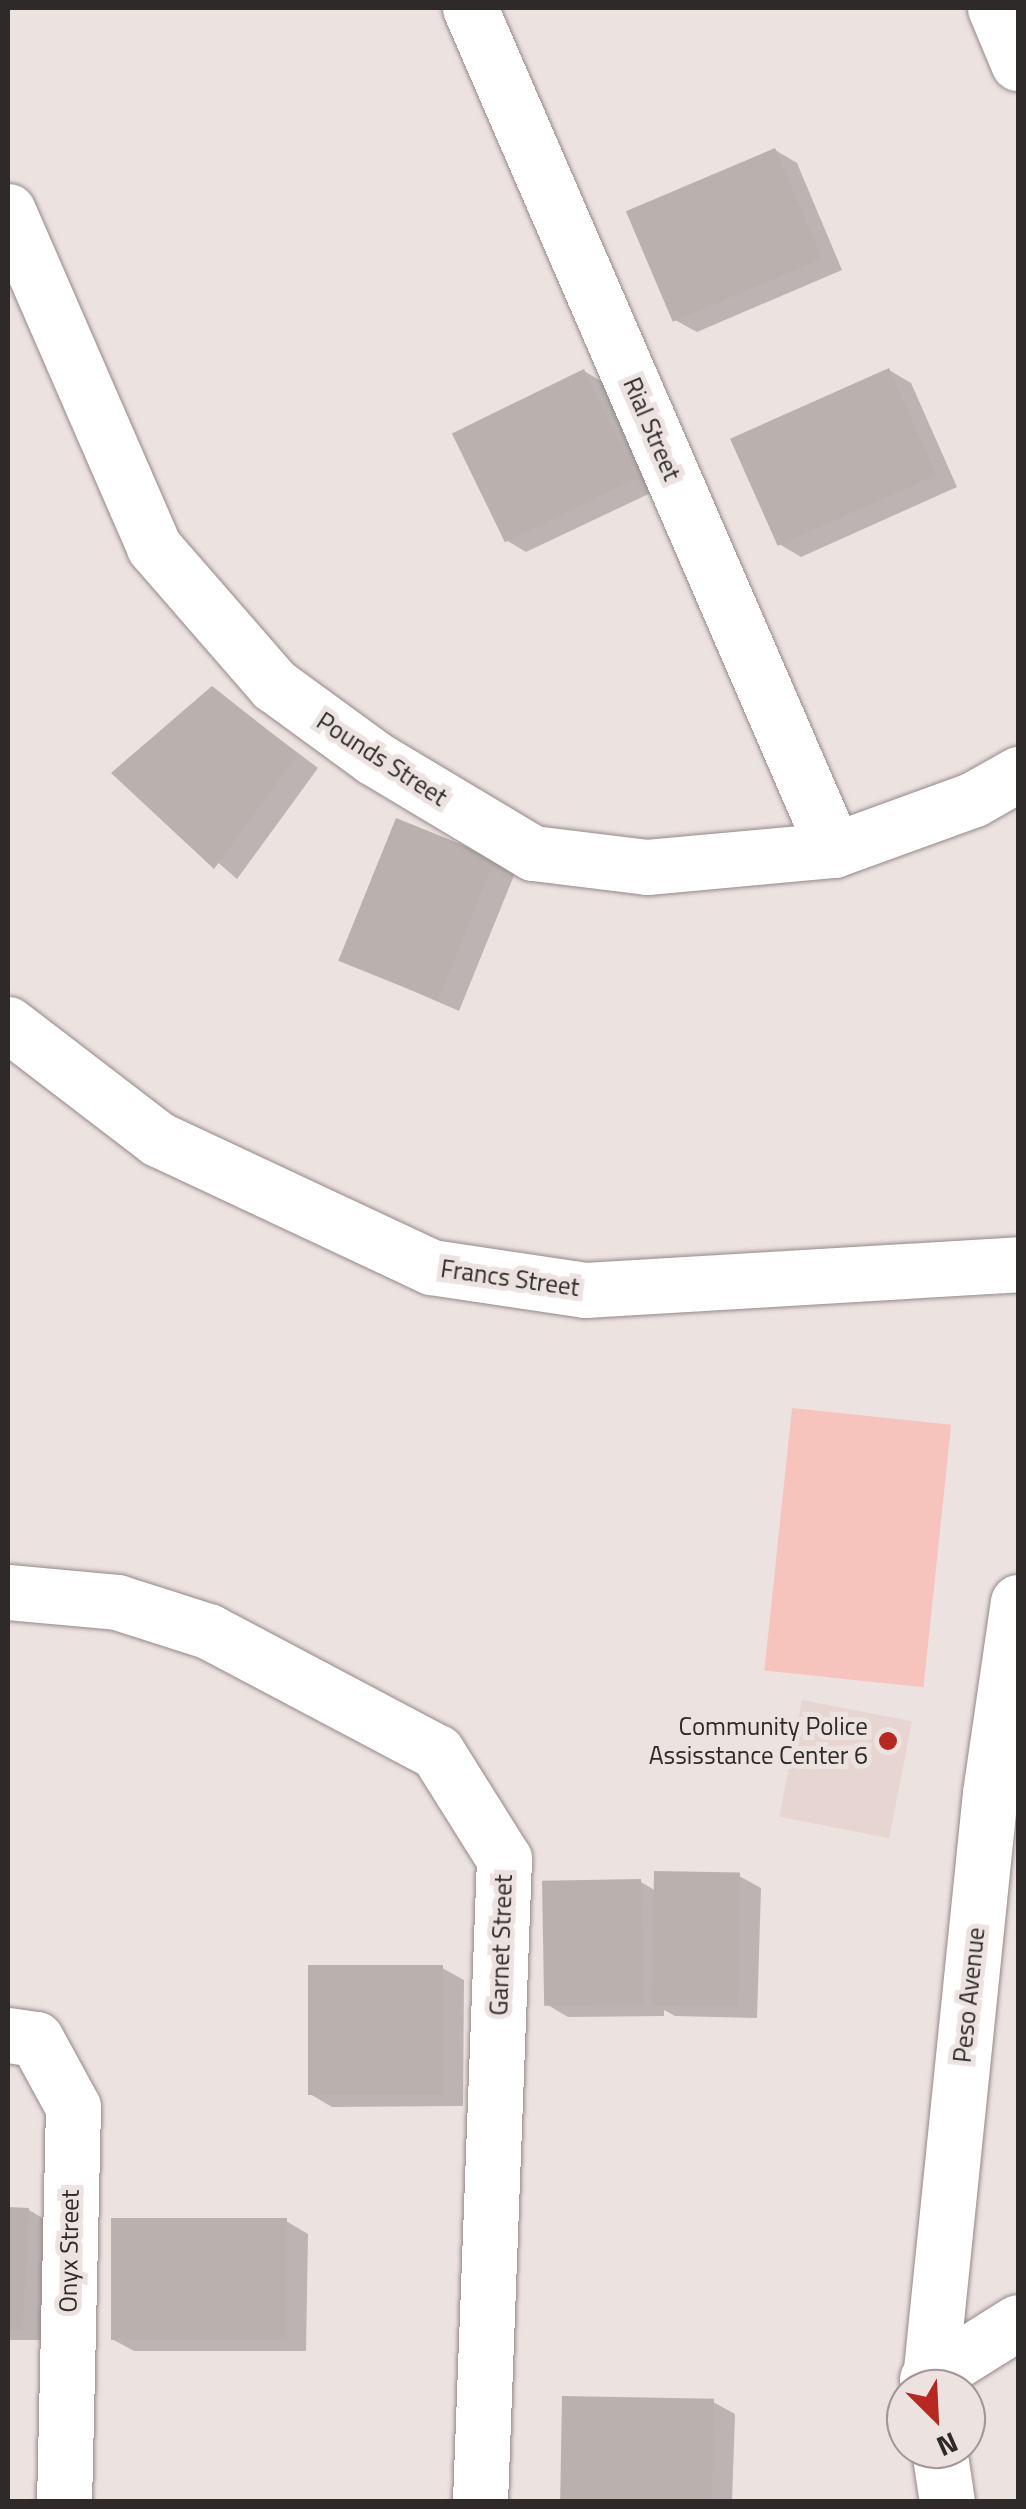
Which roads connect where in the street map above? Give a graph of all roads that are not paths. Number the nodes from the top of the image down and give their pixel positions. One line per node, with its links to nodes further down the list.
1 (470, 8): 6 (street, Rial Street)
2 (994, 8): 3 (street)
3 (1018, 63)
4 (8, 210): 6 (street, Pounds Street)
5 (1018, 774): 6 (street, Pounds Street)
6 (834, 850)
7 (8, 1024): 8 (street, Francs Street)
8 (1018, 1264)
9 (8, 1592): 18 (street, Garnet Street)
10 (1018, 1602): 11 (street, Peso Avenue)
11 (1004, 1784): 14 (street, Peso Avenue)
12 (8, 2034): 17 (street, Onyx Street)
13 (1018, 2322): 15 (street)
14 (930, 2369)
15 (950, 2369)
16 (941, 2469): 19 (street)
17 (64, 2502)
18 (480, 2502)
19 (947, 2502)

